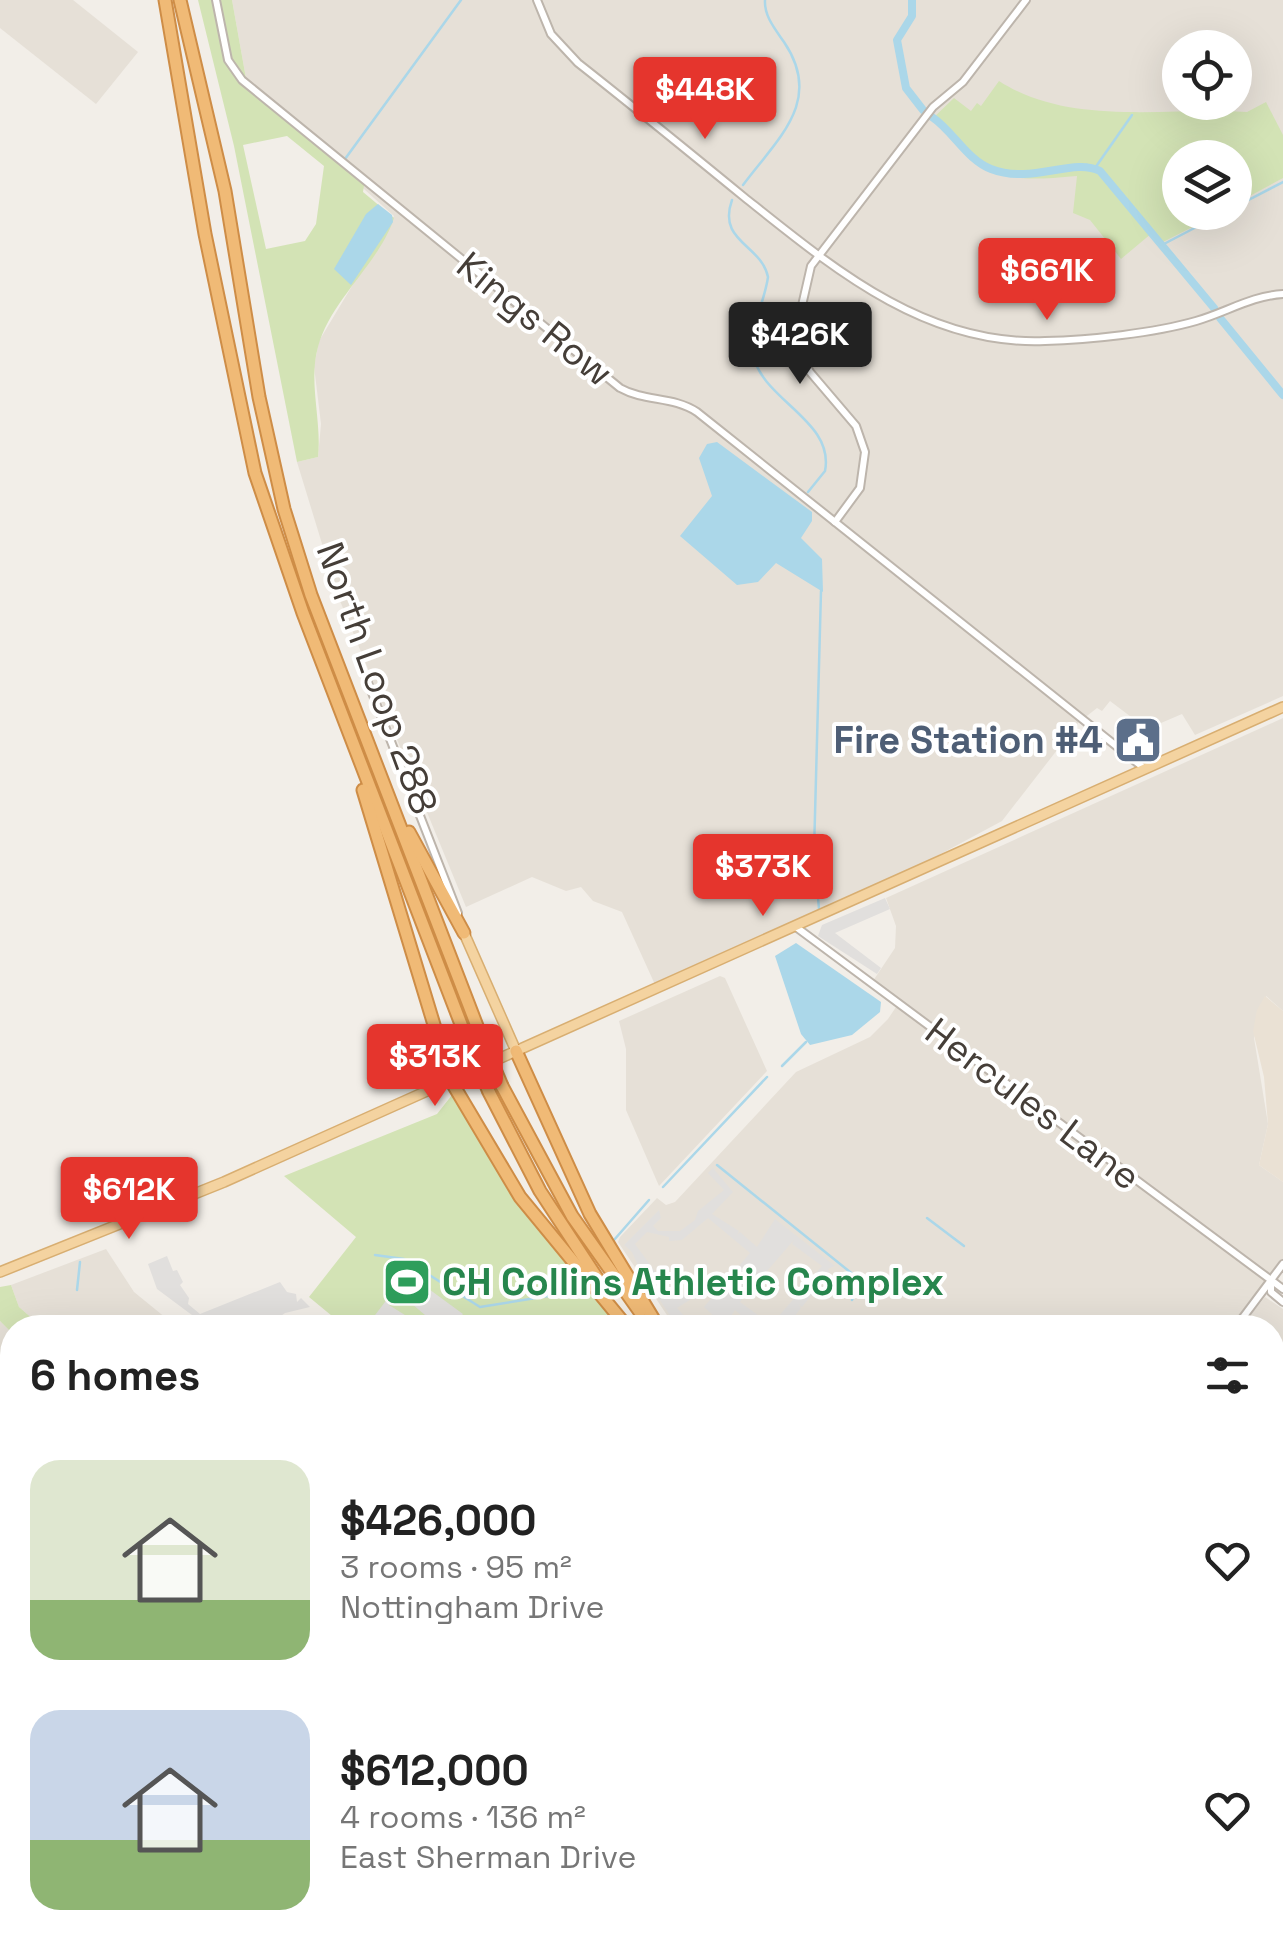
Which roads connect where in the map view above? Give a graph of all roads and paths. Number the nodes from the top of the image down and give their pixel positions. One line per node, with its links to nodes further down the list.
1 (165, 0): 11 (highway, North Loop 288)
2 (180, 0): 12 (highway, North Loop 288)
3 (216, 0): 8 (street, Kings Row)
4 (537, 0): 6 (street)
5 (1026, 0): 6 (street)
6 (816, 255): 7 (street); 8 (street)
7 (1283, 294)
8 (835, 522): 13 (street, Kings Row)
9 (367, 680): 15 (street, North Loop 288)
10 (1283, 707): 13 (main road)
11 (356, 751): 17 (highway); 24 (highway, North Loop 288, bridge)
12 (375, 762): 15 (highway); 25 (highway, North Loop 288, bridge)
13 (1145, 769): 14 (main road)
14 (795, 926): 16 (main road); 20 (street, Hercules Lane)
15 (464, 933): 16 (main road, North Loop 288)
16 (516, 1051): 17 (main road); 26 (highway)
17 (451, 1081): 19 (main road); 23 (highway)
18 (1283, 1264): 20 (street)
19 (0, 1272)
20 (1271, 1281): 21 (street, Hercules Lane); 22 (street, Hercules Lane); 27 (street)
21 (1283, 1289)
22 (1283, 1302)
23 (620, 1315)
24 (622, 1315)
25 (645, 1315)
26 (648, 1315)
27 (1245, 1315)

